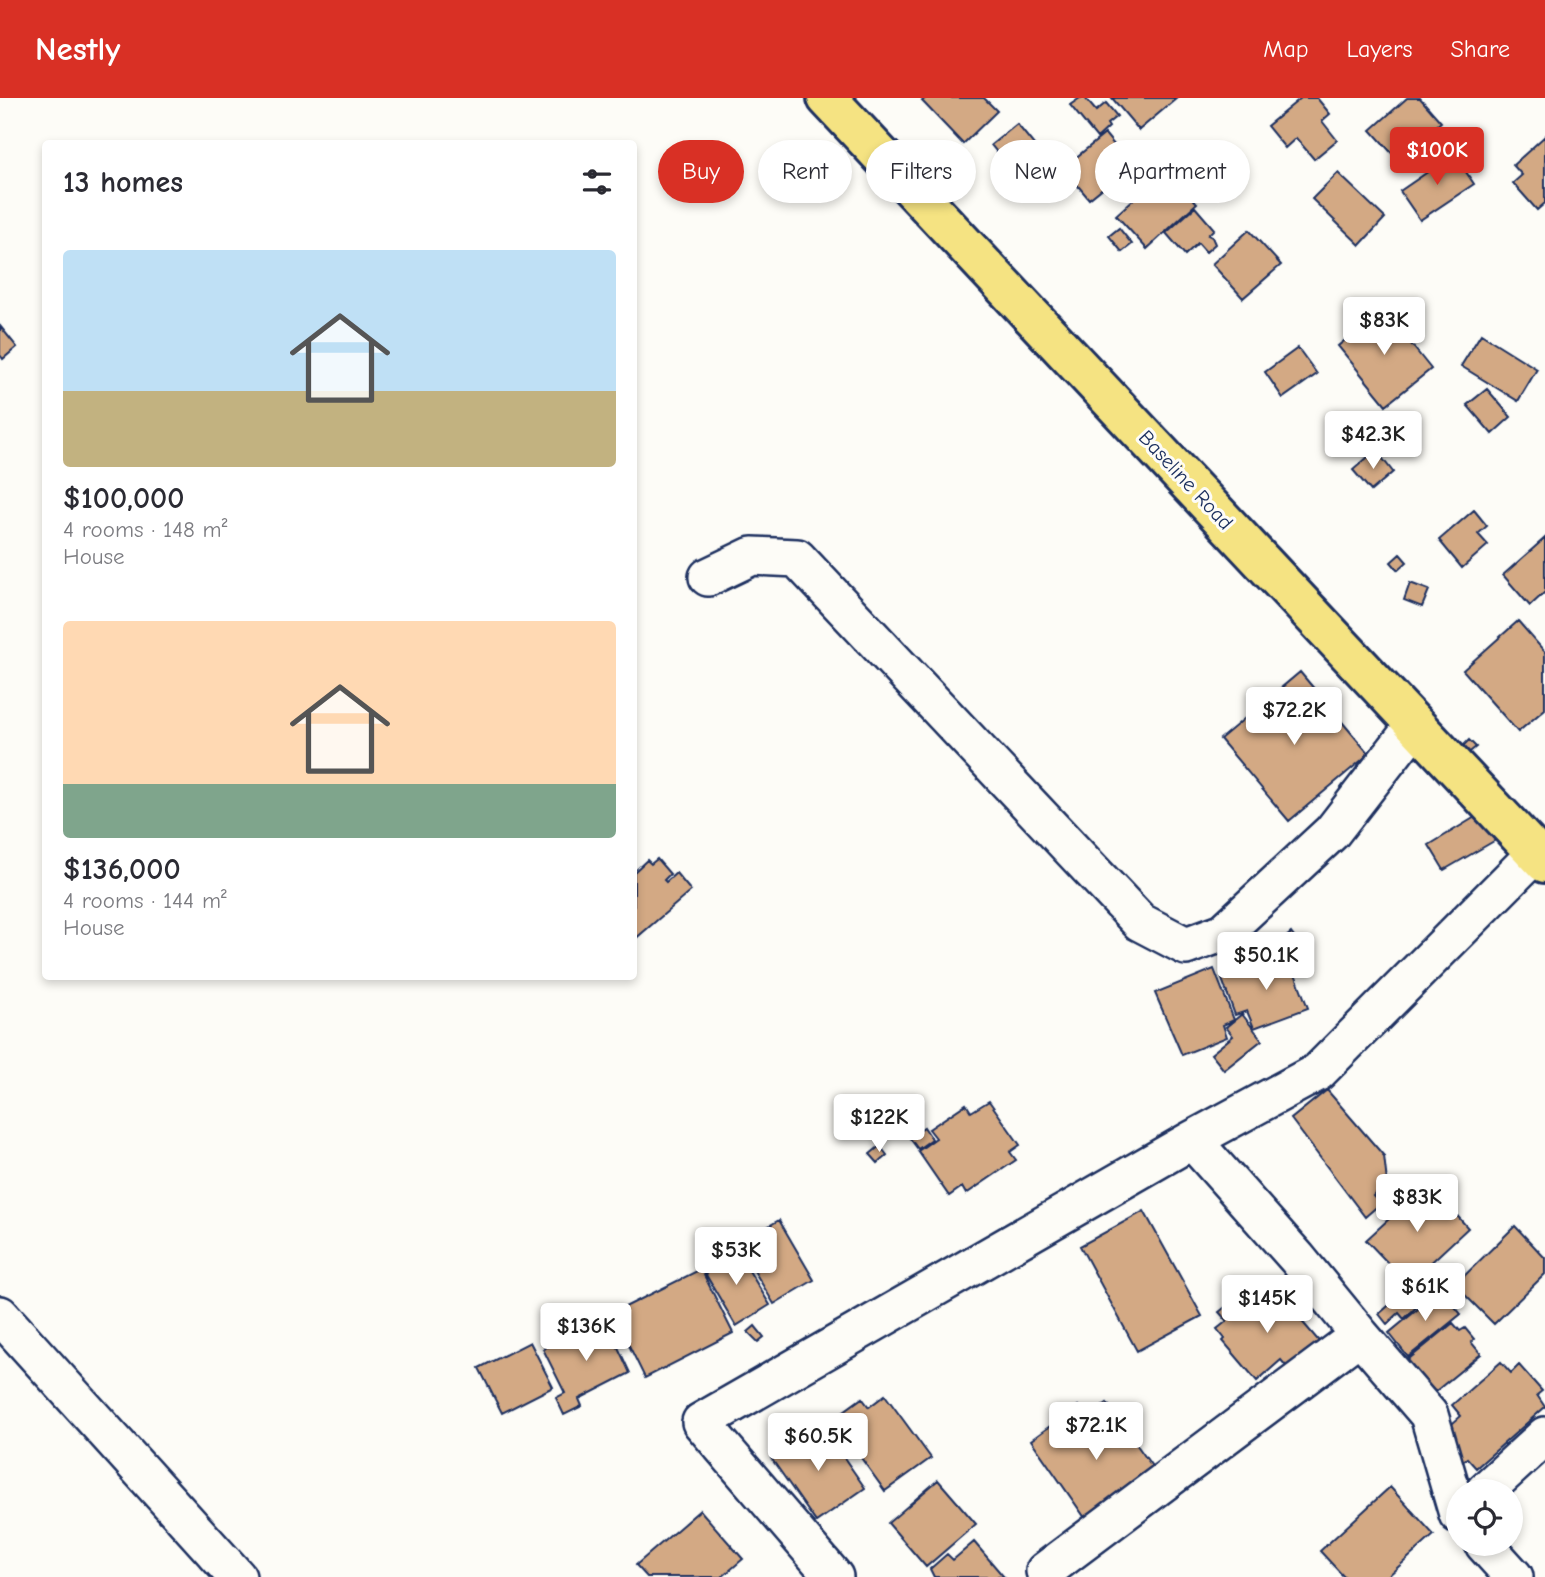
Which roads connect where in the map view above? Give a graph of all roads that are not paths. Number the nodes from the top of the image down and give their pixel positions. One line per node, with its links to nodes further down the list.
1 (839, 102): 3 (main road, Baseline Road)
2 (708, 577): 3 (street)
3 (1415, 725): 4 (main road, Baseline Road)
4 (1540, 858): 5 (street)
5 (1192, 1140): 7 (street); 14 (street)
6 (0, 1315): 13 (street)
7 (1360, 1335): 9 (street); 12 (street)
8 (1545, 1436): 10 (street)
9 (1448, 1479)
10 (1498, 1479)
11 (1495, 1556): 15 (street)
12 (1045, 1571)
13 (237, 1577)
14 (834, 1577)
15 (1514, 1577)

